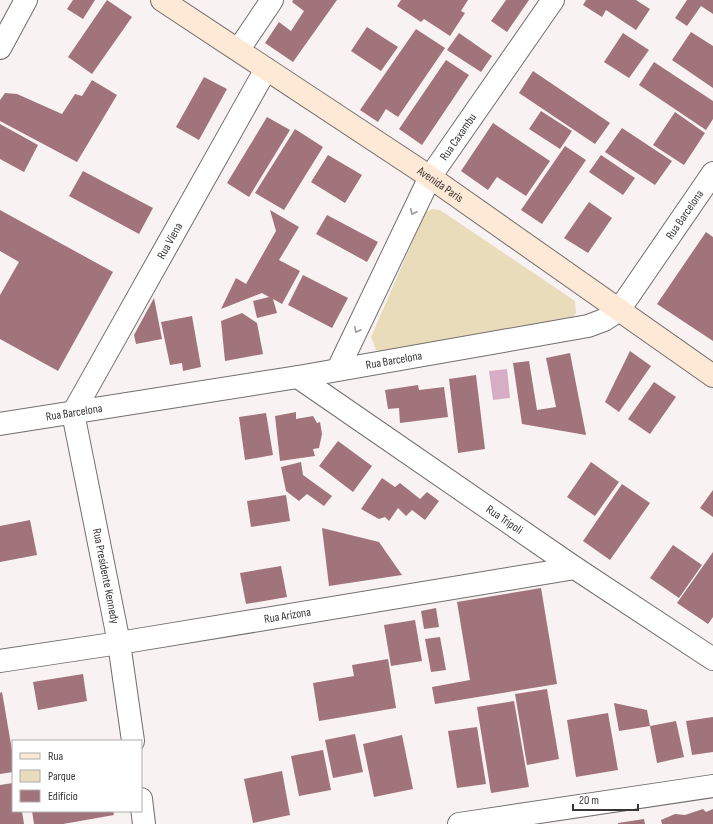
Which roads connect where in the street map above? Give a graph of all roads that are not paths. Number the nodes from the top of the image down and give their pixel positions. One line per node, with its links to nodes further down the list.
1 (26, 0): 5 (street)
2 (162, 0): 6 (street, Avenida Paris)
3 (272, 0): 6 (street)
4 (552, 0): 9 (street, Rua Caxambu)
5 (0, 48)
6 (239, 49): 7 (street, Avenida Paris)
7 (266, 69): 9 (street, Avenida Paris); 14 (street, Rua Viena)
8 (713, 173): 10 (street, Rua Barcelona)
9 (430, 177): 10 (street, Avenida Paris); 11 (street, Rua Caxambu, one-way to 11)
10 (619, 310): 11 (street, Rua Barcelona); 12 (street, Avenida Paris)
11 (338, 370): 13 (street, Rua Barcelona)
12 (713, 376)
13 (298, 377): 14 (street, Rua Barcelona); 16 (street, Rua Tripoli)
14 (73, 412): 15 (street, Rua Barcelona); 17 (street, Rua Presidente Kennedy)
15 (0, 424)
16 (575, 568): 17 (street, Rua Arizona); 18 (street, Rua Tripoli)
17 (119, 643): 19 (street, Rua Arizona); 20 (street, Rua Presidente Kennedy)
18 (713, 659)
19 (0, 661)
20 (133, 740)
21 (713, 786): 24 (street)
22 (142, 807): 23 (street)
23 (144, 824)
24 (459, 824)

